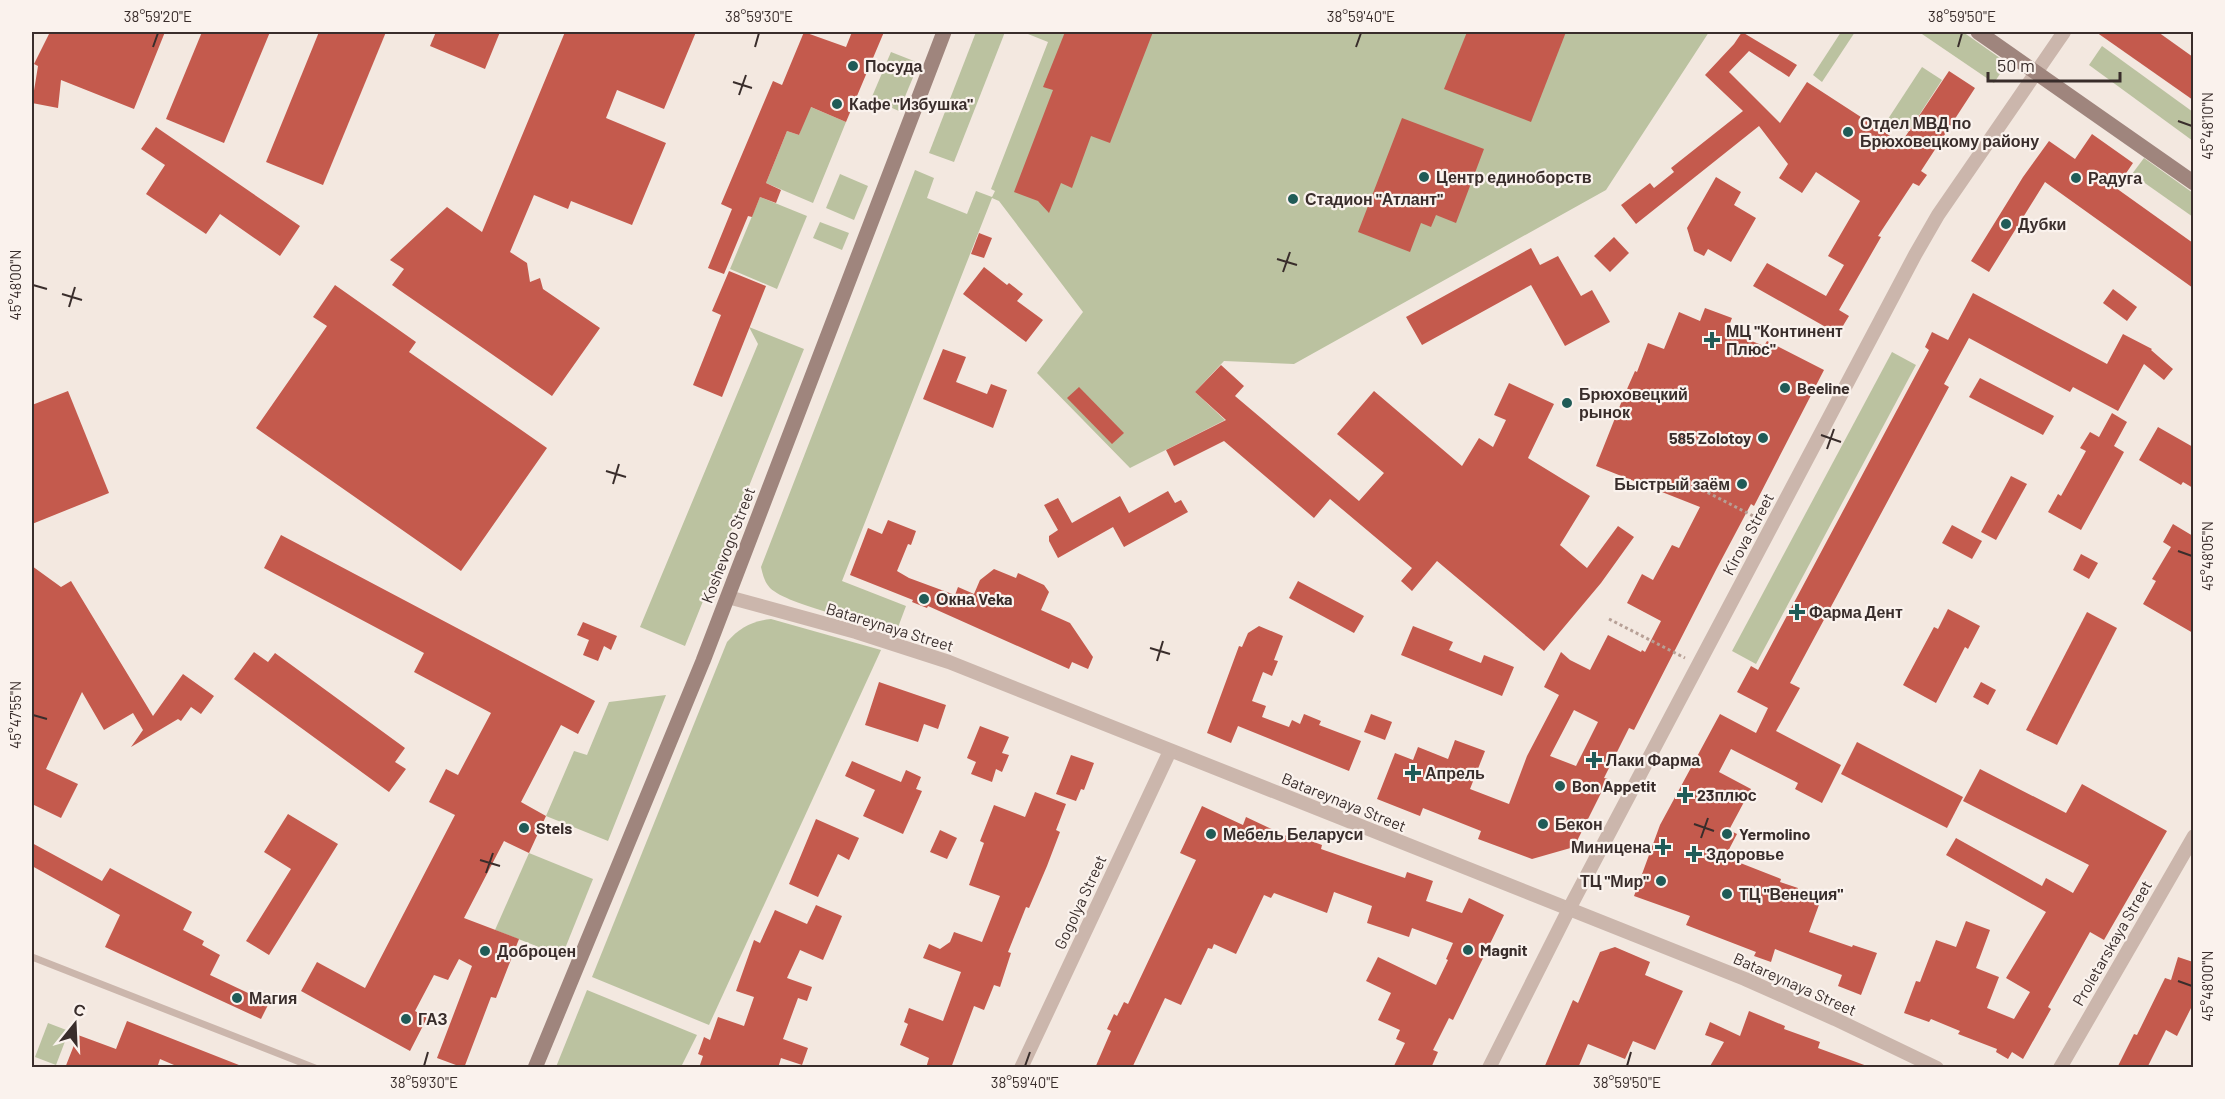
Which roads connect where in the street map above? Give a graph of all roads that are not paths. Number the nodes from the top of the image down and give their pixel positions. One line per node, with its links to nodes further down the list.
1 (944, 32): 6 (street, Koshevogo Street)
2 (1978, 32): 4 (street)
3 (2064, 32): 4 (street, Kirova Street)
4 (2037, 73): 5 (street); 9 (street, Kirova Street)
5 (2193, 183)
6 (728, 597): 7 (street, Batareynaya Street); 12 (street, Koshevogo Street)
7 (1170, 751): 9 (street, Batareynaya Street); 13 (street, Gogolya Street)
8 (2193, 836): 16 (street, Proletarskaya Street)
9 (1569, 909): 14 (street, Kirova Street); 15 (street, Batareynaya Street)
10 (32, 957): 11 (lane)
11 (315, 1068)
12 (535, 1068)
13 (1021, 1068)
14 (1489, 1068)
15 (1937, 1068)
16 (2060, 1068)

